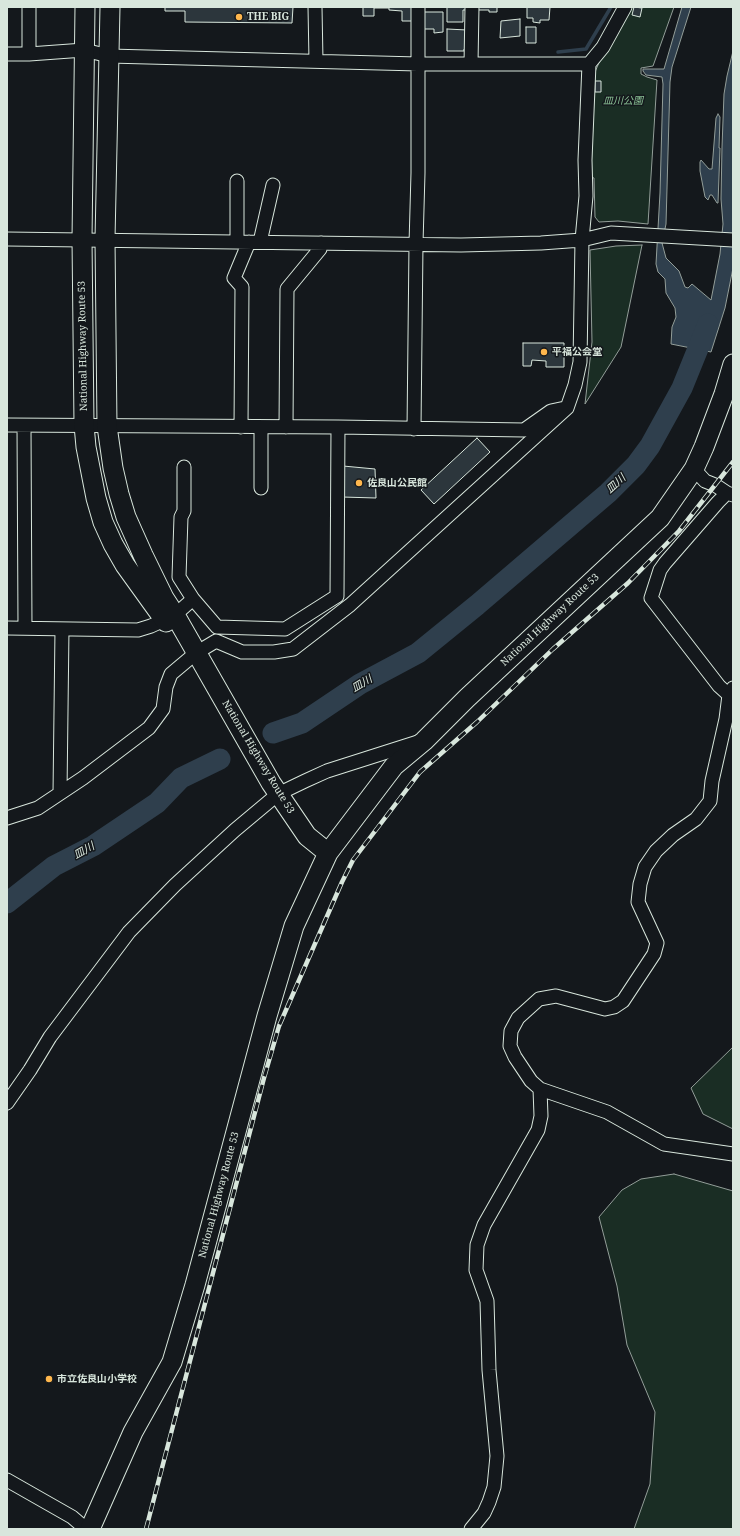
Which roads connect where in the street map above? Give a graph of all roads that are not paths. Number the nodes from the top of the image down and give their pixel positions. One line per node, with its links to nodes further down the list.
1 (29, 7): 10 (street)
2 (85, 7): 8 (highway, National Highway Route 53)
3 (110, 7): 11 (highway, National Highway Route 53)
4 (315, 7): 12 (street)
5 (418, 7): 13 (street)
6 (472, 7): 14 (street)
7 (625, 7): 15 (street)
8 (84, 50): 10 (street); 11 (street); 19 (highway, National Highway Route 53)
9 (7, 54): 10 (street)
10 (29, 54)
11 (109, 56): 12 (street); 20 (highway, National Highway Route 53)
12 (316, 61): 13 (street)
13 (418, 64): 14 (street); 25 (street)
14 (471, 64): 15 (street)
15 (589, 64): 21 (street)
16 (237, 181): 23 (street)
17 (273, 185): 23 (street)
18 (7, 239): 19 (street)
19 (82, 239): 20 (street); 29 (highway, National Highway Route 53)
20 (105, 239): 23 (street); 31 (highway, National Highway Route 53)
21 (582, 240): 22 (street); 25 (street); 27 (street)
22 (733, 240)
23 (249, 242): 24 (street); 32 (street)
24 (321, 243): 25 (street); 34 (street)
25 (416, 244): 36 (street)
26 (733, 364): 40 (highway, National Highway Route 53)
27 (567, 408): 37 (street); 38 (street)
28 (7, 425): 30 (street)
29 (84, 425): 30 (street); 31 (street); 46 (highway, National Highway Route 53)
30 (24, 426): 48 (street)
31 (107, 426): 32 (street); 46 (highway, National Highway Route 53)
32 (241, 426): 33 (street)
33 (261, 427): 34 (street); 41 (street)
34 (286, 427): 35 (street)
35 (338, 427): 36 (street); 43 (street)
36 (414, 429): 37 (street)
37 (524, 430): 38 (street)
38 (527, 444): 45 (street)
39 (184, 467): 44 (street)
40 (694, 469): 42 (street); 52 (highway, National Highway Route 53)
41 (260, 488)
42 (730, 494): 51 (street)
43 (338, 596): 44 (street); 45 (street)
44 (193, 599): 46 (street)
45 (350, 605): 50 (street)
46 (170, 617): 49 (street); 50 (highway, National Highway Route 53)
47 (7, 628): 48 (street)
48 (24, 628): 49 (street)
49 (62, 629): 54 (street)
50 (200, 659): 53 (highway, National Highway Route 53); 54 (street)
51 (731, 691): 57 (street)
52 (424, 741): 53 (street); 56 (highway, National Highway Route 53)
53 (275, 788): 56 (highway, National Highway Route 53); 58 (street)
54 (60, 793): 55 (street)
55 (8, 816)
56 (328, 853): 62 (highway, National Highway Route 53)
57 (540, 1089): 59 (street); 63 (street)
58 (7, 1103)
59 (733, 1154)
60 (7, 1480): 61 (street)
61 (86, 1529)
62 (90, 1529)
63 (471, 1529)

